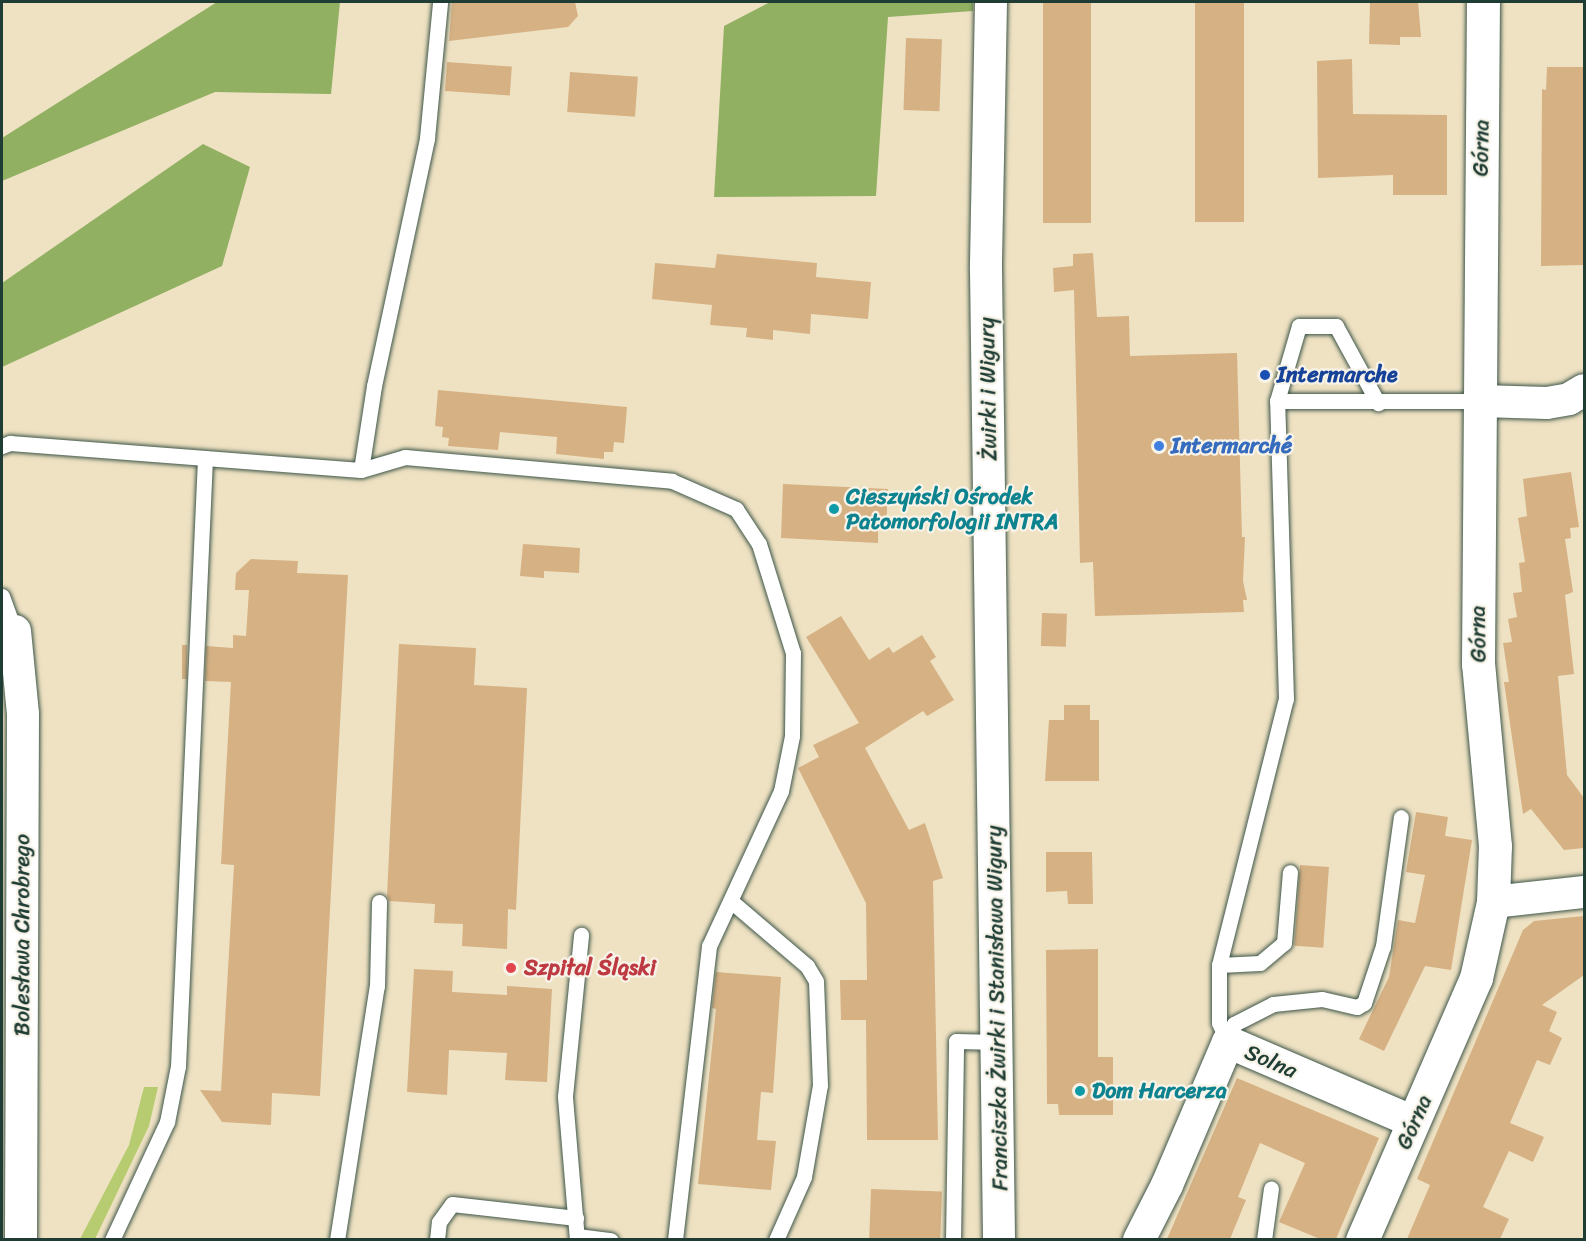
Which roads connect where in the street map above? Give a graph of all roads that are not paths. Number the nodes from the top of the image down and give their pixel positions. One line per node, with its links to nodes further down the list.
1 (440, 2): 10 (lane)
2 (991, 2): 13 (street, Żwirki i Wigury)
3 (1483, 2): 6 (street, Górna)
4 (1584, 390): 6 (street)
5 (1277, 401): 7 (lane); 7 (lane); 21 (lane)
6 (1481, 401): 7 (lane); 19 (street, Górna)
7 (1378, 403)
8 (2, 446): 9 (lane)
9 (205, 458): 10 (lane); 27 (lane)
10 (361, 471): 18 (lane)
11 (2, 596): 12 (lane)
12 (15, 631): 29 (street, Bolesława Chrobrego)
13 (995, 776): 22 (street, Franciszka Żwirki i Stanisława Wigury)
14 (1401, 817): 23 (lane)
15 (1290, 872): 21 (lane)
16 (1584, 892): 19 (street)
17 (379, 902): 30 (lane)
18 (732, 902): 33 (lane); 34 (lane)
19 (1493, 902): 24 (street, Górna)
20 (581, 935): 26 (lane)
21 (1219, 965): 23 (lane)
22 (998, 1042): 35 (lane); 36 (street, Franciszka Żwirki i Stanisława Wigury)
23 (1227, 1042): 24 (street, Solna); 37 (street, Solna)
24 (1414, 1122): 39 (street, Górna)
25 (1271, 1188): 38 (lane)
26 (576, 1218): 28 (lane); 31 (lane)
27 (114, 1233)
28 (577, 1238): 32 (lane)
29 (21, 1239)
30 (337, 1239)
31 (437, 1239)
32 (611, 1239)
33 (675, 1239)
34 (776, 1239)
35 (952, 1239)
36 (999, 1239)
37 (1139, 1239)
38 (1264, 1239)
39 (1362, 1239)

